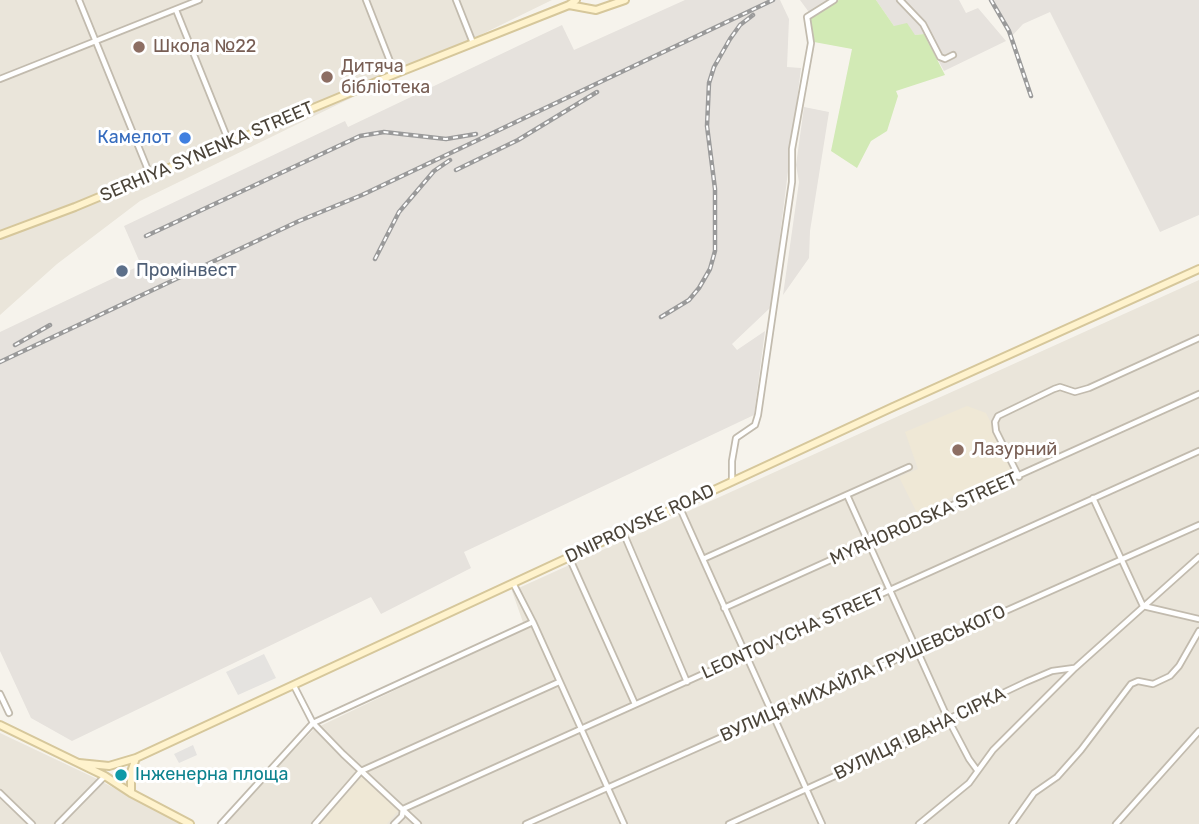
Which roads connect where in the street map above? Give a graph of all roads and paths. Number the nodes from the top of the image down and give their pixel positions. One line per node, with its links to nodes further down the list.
1 (79, 0): 11 (street)
2 (199, 0): 10 (street)
3 (366, 0): 14 (street)
4 (456, 0): 12 (street)
5 (576, 0): 9 (street, SERHIYA SYNENKA STREET)
6 (625, 0): 9 (street, SERHIYA SYNENKA STREET)
7 (834, 0): 25 (street)
8 (900, 0): 13 (street)
9 (569, 5): 12 (street, SERHIYA SYNENKA STREET)
10 (176, 10): 11 (street); 16 (street)
11 (96, 43): 15 (street); 17 (street)
12 (473, 43): 14 (street, SERHIYA SYNENKA STREET)
13 (953, 55)
14 (396, 74): 16 (street, SERHIYA SYNENKA STREET)
15 (0, 79)
16 (229, 142): 17 (street, SERHIYA SYNENKA STREET)
17 (150, 175): 18 (street, SERHIYA SYNENKA STREET)
18 (0, 236)
19 (1199, 269): 25 (street, DNIPROVSKE ROAD)
20 (1199, 338): 24 (street)
21 (1199, 394): 24 (street, MYRHORODSKA STREET)
22 (1199, 451): 27 (street, LEONTOVYCHA STREET)
23 (909, 467): 26 (street)
24 (1019, 477): 31 (street, MYRHORODSKA STREET)
25 (732, 481): 28 (street, DNIPROVSKE ROAD)
26 (847, 495): 31 (street); 35 (street)
27 (1093, 498): 34 (street); 37 (street, LEONTOVYCHA STREET)
28 (679, 506): 30 (street, DNIPROVSKE ROAD); 35 (street)
29 (1199, 525): 34 (street, ВУЛИЦЯ МИХАЙЛА ГРУШЕВСЬКОГО)
30 (623, 532): 32 (street, DNIPROVSKE ROAD); 47 (street)
31 (869, 543): 37 (street); 39 (street, MYRHORODSKA STREET)
32 (569, 557): 36 (street, DNIPROVSKE ROAD); 50 (street)
33 (1199, 557): 38 (street)
34 (1121, 558): 38 (street); 43 (street, ВУЛИЦЯ МИХАЙЛА ГРУШЕВСЬКОГО)
35 (703, 559): 39 (street)
36 (513, 583): 41 (street); 48 (street, DNIPROVSKE ROAD)
37 (891, 590): 43 (street); 44 (street, LEONTOVYCHA STREET)
38 (1143, 606): 40 (street); 45 (street)
39 (724, 608): 44 (street)
40 (1199, 619)
41 (533, 622): 46 (street); 54 (street)
42 (1199, 631): 82 (street)
43 (918, 650): 52 (street, ВУЛИЦЯ МИХАЙЛА ГРУШЕВСЬКОГО); 53 (street)
44 (747, 657): 47 (street, LEONTOVYCHA STREET); 52 (street)
45 (1075, 668): 53 (street, ВУЛИЦЯ ІВАНА СІРКА); 60 (street)
46 (559, 682): 56 (street); 61 (street)
47 (687, 682): 50 (street, LEONTOVYCHA STREET)
48 (294, 686): 54 (street); 58 (street, DNIPROVSKE ROAD)
49 (0, 694): 51 (street)
50 (635, 704): 56 (street, LEONTOVYCHA STREET)
51 (9, 713)
52 (773, 716): 63 (street, ВУЛИЦЯ МИХАЙЛА ГРУШЕВСЬКОГО); 64 (street)
53 (948, 719): 60 (street); 64 (street, ВУЛИЦЯ ІВАНА СІРКА)
54 (313, 723): 61 (street); 72 (street)
55 (0, 725): 59 (street)
56 (580, 729): 63 (street); 67 (street, LEONTOVYCHA STREET)
57 (1199, 731): 83 (street)
58 (136, 758): 59 (street, DNIPROVSKE ROAD); 65 (street)
59 (79, 763): 62 (street)
60 (977, 770): 81 (street)
61 (362, 771): 67 (street); 73 (street)
62 (105, 776): 65 (street); 70 (street)
63 (607, 788): 76 (street, ВУЛИЦЯ МИХАЙЛА ГРУШЕВСЬКОГО); 77 (street)
64 (806, 789): 68 (street, ВУЛИЦЯ ІВАНА СІРКА); 80 (street)
65 (131, 793): 71 (street)
66 (1, 796): 69 (street)
67 (403, 810): 74 (street); 75 (street)
68 (747, 816): 78 (street, ВУЛИЦЯ ІВАНА СІРКА); 79 (street)
69 (32, 824)
70 (58, 824)
71 (190, 824)
72 (220, 824)
73 (315, 824)
74 (394, 824)
75 (418, 824)
76 (526, 824)
77 (624, 824)
78 (729, 824)
79 (751, 824)
80 (822, 824)
81 (919, 824)
82 (1012, 824)
83 (1116, 824)

